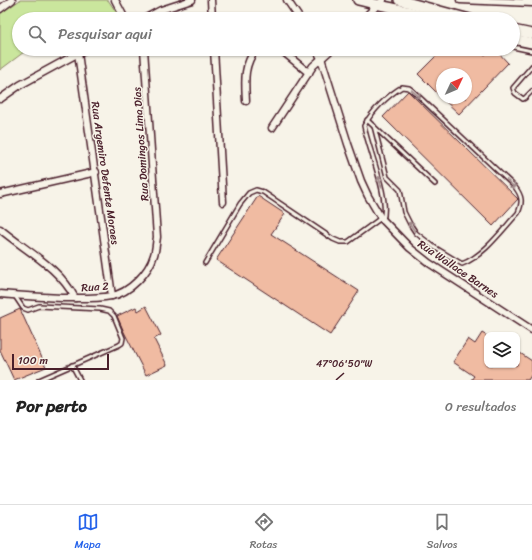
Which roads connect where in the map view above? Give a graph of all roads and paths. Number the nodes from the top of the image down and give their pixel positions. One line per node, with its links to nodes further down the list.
1 (12, 0): 11 (street)
2 (114, 0): 12 (street)
3 (192, 0): 13 (street)
4 (211, 0): 14 (street)
5 (287, 0): 15 (street)
6 (358, 0): 9 (main road)
7 (399, 0): 18 (main road)
8 (460, 0): 10 (street)
9 (381, 3): 16 (street); 17 (main road)
10 (532, 3)
11 (0, 9)
12 (121, 12)
13 (158, 12)
14 (212, 12)
15 (295, 12)
16 (371, 12)
17 (416, 12)
18 (444, 12)
19 (520, 31): 20 (main road)
20 (532, 34)
21 (520, 40): 22 (main road)
22 (532, 43)
23 (520, 49): 24 (lane)
24 (532, 52)
25 (73, 56): 36 (street)
26 (78, 56): 41 (street, Rua Argemiro Defente Moraes)
27 (144, 56): 47 (street, Rua Domingos Lima Dias)
28 (214, 56): 44 (street)
29 (252, 56): 37 (street)
30 (288, 56): 34 (street)
31 (323, 56): 32 (street)
32 (321, 58): 34 (street); 45 (street, Rua Wallace Barnes)
33 (532, 66): 35 (lane)
34 (309, 73): 40 (street)
35 (532, 91)
36 (0, 99)
37 (246, 101)
38 (367, 120): 39 (lane); 39 (lane, one-way to 39); 45 (lane, one-way to 38)
39 (374, 126): 42 (lane)
40 (272, 128)
41 (96, 172): 43 (street); 51 (street, Rua Argemiro Defente Moraes)
42 (435, 184)
43 (0, 194)
44 (223, 202)
45 (382, 219): 48 (lane); 53 (street, Rua Wallace Barnes)
46 (0, 229): 52 (street)
47 (156, 237): 51 (street, Rua 2)
48 (204, 263)
49 (0, 294): 50 (street, Rua 2)
50 (15, 296): 52 (street, Rua 2); 54 (lane)
51 (112, 296): 52 (street, Rua 2)
52 (75, 298)
53 (532, 330)
54 (72, 365): 55 (lane); 56 (lane)
55 (39, 380)
56 (80, 380)

